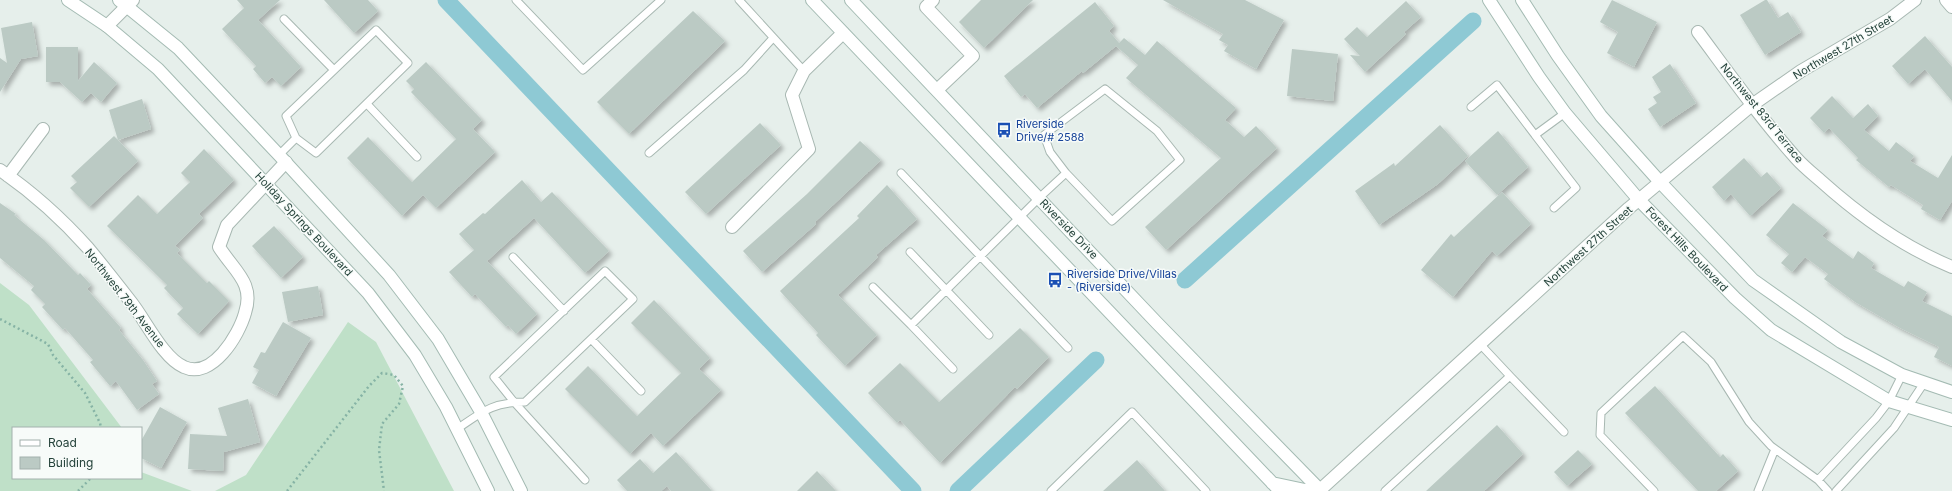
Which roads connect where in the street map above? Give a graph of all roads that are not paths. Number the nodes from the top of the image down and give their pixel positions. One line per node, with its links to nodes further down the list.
1 (68, 0): 15 (street, Holiday Springs Boulevard)
2 (516, 0): 3 (lane)
3 (661, 0)
4 (739, 0): 18 (lane)
5 (812, 0): 17 (street)
6 (851, 0): 21 (street, Riverside Drive)
7 (1489, 0): 25 (street, Forest Hills Boulevard)
8 (1522, 0): 36 (street)
9 (1915, 0): 23 (street, Northwest 27th Street)
10 (1946, 0): 13 (street)
11 (127, 2): 15 (street); 31 (street)
12 (926, 2): 21 (street)
13 (1952, 7)
14 (284, 19): 19 (lane)
15 (107, 26): 35 (street, Holiday Springs Boulevard)
16 (1698, 32): 23 (street, Northwest 83rd Terrace)
17 (843, 33): 20 (street); 40 (street)
18 (773, 38): 20 (lane); 29 (lane)
19 (334, 70): 22 (lane); 28 (lane)
20 (804, 71): 41 (street)
21 (937, 90): 37 (street, Riverside Drive)
22 (367, 104): 28 (lane); 30 (lane)
23 (1752, 105): 36 (street, Northwest 27th Street); 45 (street, Northwest 83rd Terrace)
24 (1471, 107): 27 (lane)
25 (1566, 113): 27 (lane); 38 (street, Forest Hills Boulevard)
26 (43, 129): 32 (street)
27 (1535, 135): 39 (lane)
28 (296, 138): 31 (lane)
29 (649, 153)
30 (417, 157)
31 (282, 158): 35 (street); 63 (street)
32 (4, 173): 35 (street, Northwest 79th Avenue)
33 (901, 173): 43 (lane)
34 (1066, 173): 34 (lane); 37 (lane)
35 (266, 182): 65 (street, Holiday Springs Boulevard)
36 (1660, 182): 38 (street, Northwest 27th Street); 55 (street)
37 (1039, 198): 40 (lane); 75 (street, Riverside Drive)
38 (1639, 200): 52 (street, Northwest 27th Street); 60 (street, Forest Hills Boulevard)
39 (1554, 208)
40 (1020, 218): 43 (lane); 70 (street)
41 (732, 227)
42 (910, 252): 47 (lane)
43 (981, 256): 47 (lane); 53 (lane)
44 (513, 257): 48 (lane)
45 (1952, 267)
46 (873, 286): 49 (lane)
47 (946, 291): 49 (lane); 50 (lane)
48 (564, 311): 51 (lane); 61 (lane)
49 (911, 325): 54 (lane)
50 (989, 335)
51 (591, 339): 58 (lane); 61 (lane)
52 (1480, 344): 56 (lane); 75 (street, Northwest 27th Street)
53 (1068, 348)
54 (953, 370)
55 (1902, 375): 57 (street); 60 (lane)
56 (1510, 376): 66 (lane); 76 (lane)
57 (1924, 383): 59 (street); 62 (lane)
58 (641, 391)
59 (1952, 392)
60 (1889, 401): 62 (street, Forest Hills Boulevard); 69 (lane)
61 (514, 402): 63 (lane); 68 (lane)
62 (1907, 406): 64 (street, Forest Hills Boulevard); 80 (lane)
63 (481, 412): 65 (lane); 72 (street)
64 (1952, 420)
65 (457, 429): 71 (street, Holiday Springs Boulevard)
66 (1564, 432)
67 (1775, 449): 69 (lane); 77 (lane); 78 (lane)
68 (585, 480)
69 (1818, 480): 79 (lane)
70 (1276, 487): 75 (street)
71 (488, 491)
72 (521, 491)
73 (1051, 491): 74 (lane)
74 (1206, 491)
75 (1320, 491)
76 (1385, 491)
77 (1654, 491)
78 (1758, 491)
79 (1828, 491)
80 (1836, 491)

